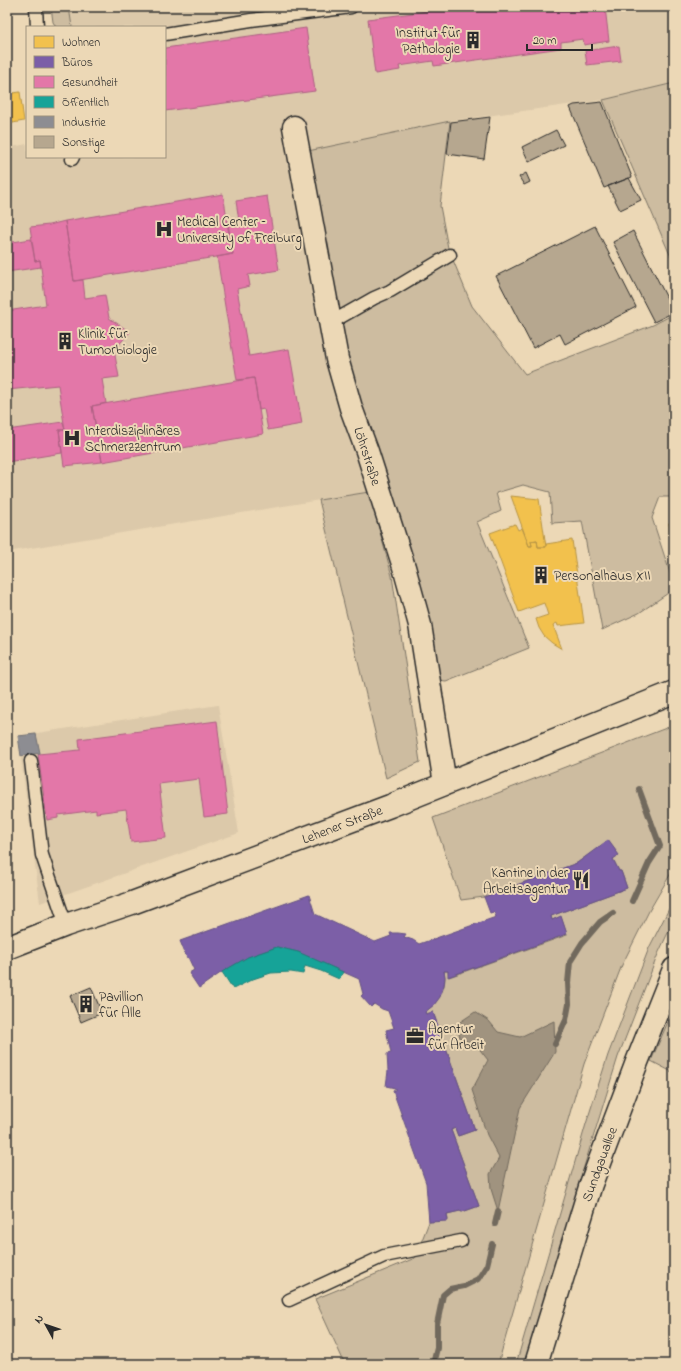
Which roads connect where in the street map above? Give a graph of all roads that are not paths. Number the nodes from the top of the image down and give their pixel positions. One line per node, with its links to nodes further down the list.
1 (36, 7): 3 (lane)
2 (351, 7): 4 (lane)
3 (37, 26)
4 (166, 34)
5 (294, 127): 7 (street, Löhrstraße)
6 (450, 255): 7 (lane)
7 (330, 323): 10 (street, Löhrstraße)
8 (674, 692): 10 (street, Lehener Straße)
9 (31, 762): 11 (lane)
10 (445, 784): 11 (street, Lehener Straße)
11 (66, 926): 12 (street, Lehener Straße)
12 (7, 948)
13 (672, 981): 16 (street, Sundgauallee)
14 (461, 1241): 15 (lane)
15 (289, 1300)
16 (536, 1364)

